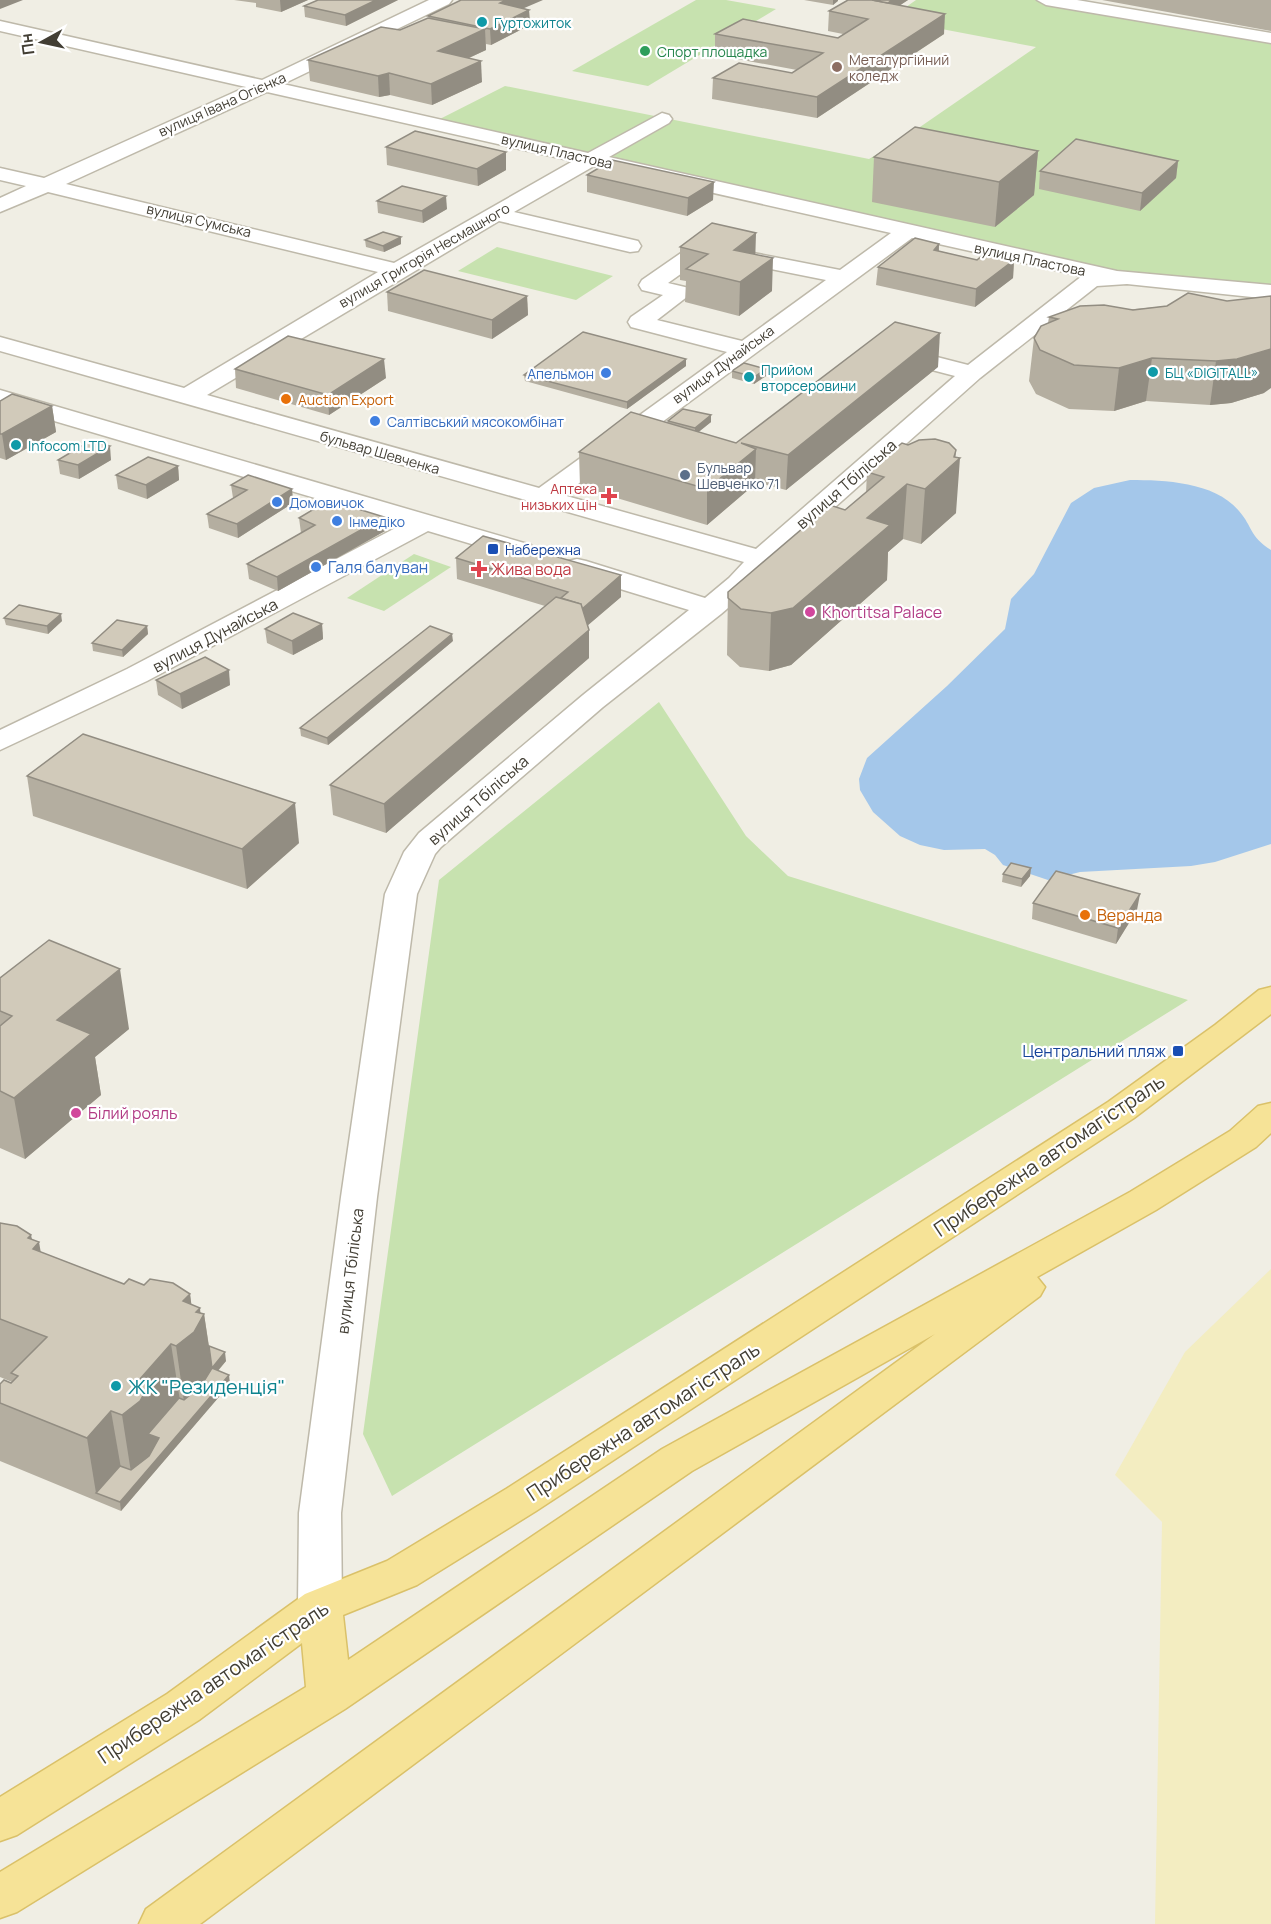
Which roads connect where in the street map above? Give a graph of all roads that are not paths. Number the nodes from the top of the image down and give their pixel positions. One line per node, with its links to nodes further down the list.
1 (444, 0): 5 (street, вулиця Івана Огієнка)
2 (1046, 0): 4 (street)
3 (0, 26): 5 (street, вулиця Пластова)
4 (1271, 38)
5 (266, 85): 7 (street, вулиця Пластова); 9 (street, вулиця Івана Огієнка)
6 (662, 119): 7 (street, вулиця Григорія Несмашного)
7 (593, 159): 11 (street, вулиця Григорія Несмашного); 12 (street, вулиця Пластова)
8 (0, 174): 9 (street, вулиця Сумська)
9 (44, 184): 10 (street, вулиця Івана Огієнка); 14 (street, вулиця Сумська)
10 (0, 206)
11 (494, 213): 13 (street); 14 (street, вулиця Григорія Несмашного)
12 (906, 232): 15 (street, вулиця Дунайська); 16 (street, вулиця Пластова)
13 (630, 246)
14 (397, 270): 22 (street, вулиця Григорія Несмашного)
15 (844, 278): 20 (street, вулиця Дунайська); 20 (street)
16 (1102, 279): 17 (street, вулиця Пластова); 21 (street, вулиця Тбіліська)
17 (1271, 292)
18 (0, 344): 22 (street, бульвар Шевченка)
19 (867, 346): 21 (street)
20 (744, 349): 26 (street, вулиця Дунайська)
21 (972, 374): 30 (street, вулиця Тбіліська)
22 (188, 396): 28 (street, бульвар Шевченка)
23 (0, 397): 24 (street)
24 (40, 409): 25 (street); 29 (street)
25 (0, 417)
26 (622, 438): 27 (street); 28 (street, вулиця Дунайська)
27 (654, 447)
28 (541, 499): 30 (street, бульвар Шевченка)
29 (426, 522): 31 (street); 32 (street, вулиця Дунайська)
30 (761, 559): 31 (street, вулиця Тбіліська)
31 (711, 608): 36 (street, вулиця Тбіліська)
32 (0, 741)
33 (1271, 996): 36 (main road, Прибережна автомагістраль)
34 (1271, 1114): 35 (main road)
35 (1143, 1201): 37 (main road); 40 (main road)
36 (320, 1606): 37 (main road); 38 (main road, Прибережна автомагістраль)
37 (329, 1696): 39 (main road)
38 (0, 1821)
39 (0, 1897)
40 (164, 1924)

